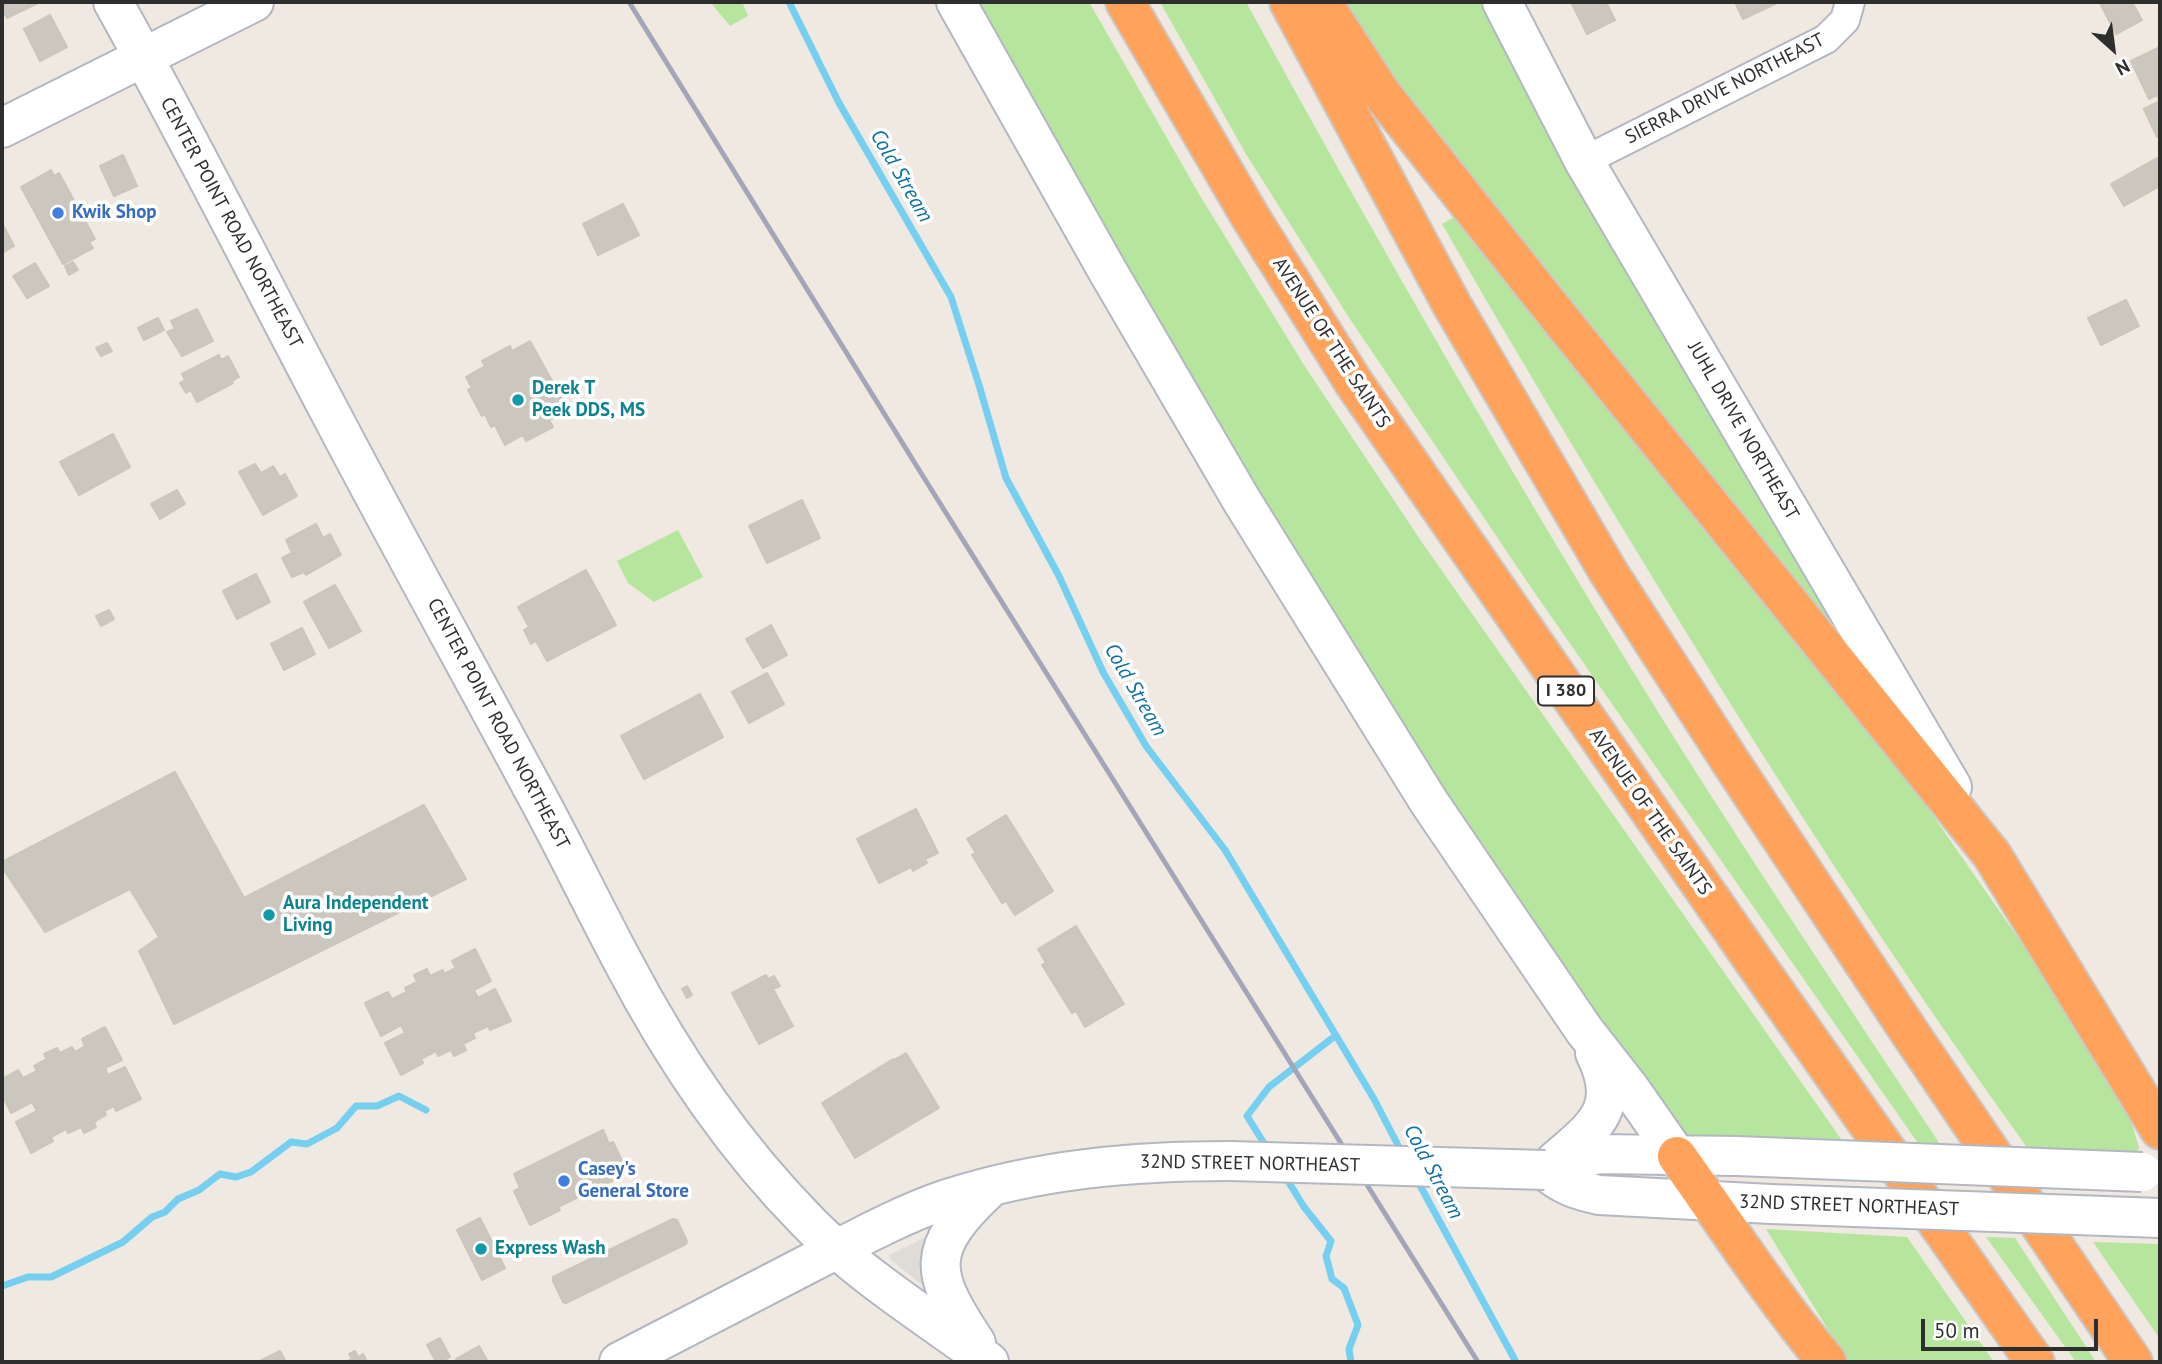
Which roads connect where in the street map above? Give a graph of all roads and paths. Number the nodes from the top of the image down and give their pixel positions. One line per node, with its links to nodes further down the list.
1 (113, 2): 9 (main road, CENTER POINT ROAD NORTHEAST)
2 (254, 2): 9 (main road)
3 (956, 2): 13 (main road)
4 (1125, 2): 25 (highway, AVENUE OF THE SAINTS / I 380)
5 (1289, 2): 26 (highway)
6 (1322, 2): 12 (highway)
7 (1502, 2): 11 (main road, JUHL DRIVE NORTHEAST)
8 (1850, 2): 11 (street, SIERRA DRIVE NORTHEAST)
9 (143, 57): 10 (main road); 21 (main road, CENTER POINT ROAD NORTHEAST)
10 (2, 128)
11 (1584, 161): 12 (main road, JUHL DRIVE NORTHEAST)
12 (1992, 855): 14 (highway)
13 (1584, 1030): 15 (main road); 16 (main road)
14 (2160, 1130)
15 (1676, 1156): 16 (main road, 32ND STREET NORTHEAST); 17 (main road, 32ND STREET NORTHEAST, bridge); 19 (highway)
16 (1545, 1170): 18 (main road, 32ND STREET NORTHEAST, bridge); 19 (main road, 32ND STREET NORTHEAST)
17 (2151, 1172)
18 (992, 1186): 21 (main road, 32ND STREET NORTHEAST); 23 (main road)
19 (1709, 1201): 20 (main road, 32ND STREET NORTHEAST, bridge); 24 (highway)
20 (2160, 1218)
21 (837, 1249): 22 (main road, 32ND STREET NORTHEAST); 23 (main road, CENTER POINT ROAD NORTHEAST)
22 (620, 1362)
23 (989, 1362)
24 (1826, 1362)
25 (2035, 1362)
26 (2133, 1362)

